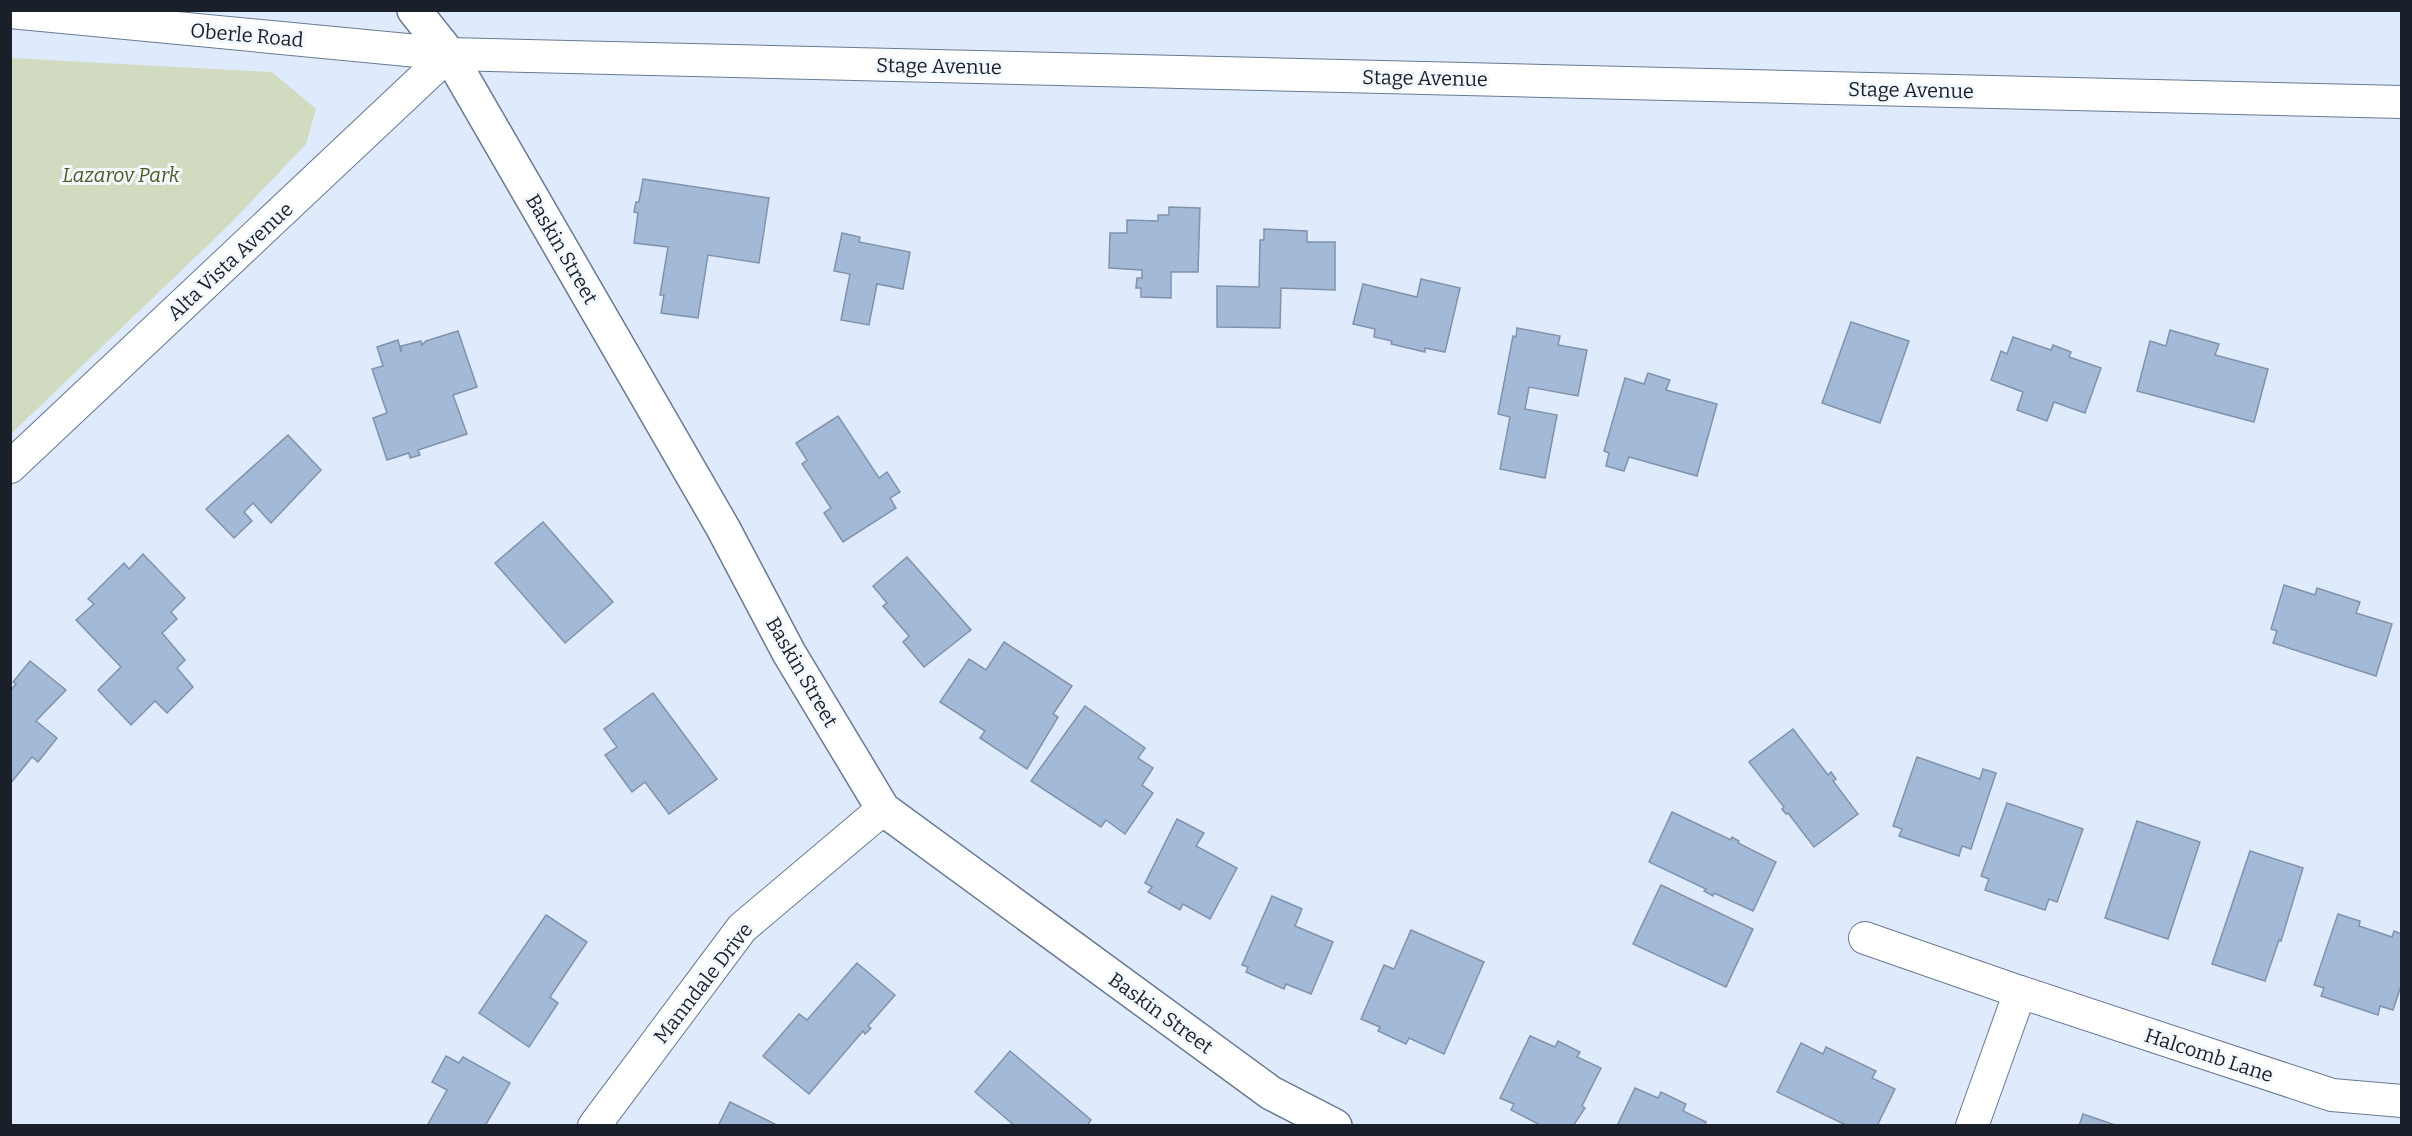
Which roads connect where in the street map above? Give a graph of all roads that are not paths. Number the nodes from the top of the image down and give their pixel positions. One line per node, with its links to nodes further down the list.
1 (414, 10): 3 (street, Baskin Street)
2 (10, 12): 3 (street, Oberle Road)
3 (449, 54): 4 (street, Stage Avenue); 5 (street, Alta Vista Avenue); 6 (street, Baskin Street)
4 (2402, 102)
5 (10, 467)
6 (883, 809): 10 (street, Manndale Drive); 11 (street, Baskin Street)
7 (1865, 938): 8 (street, Halcomb Lane)
8 (2020, 992): 9 (street, Halcomb Lane); 12 (street)
9 (2402, 1101)
10 (594, 1125)
11 (1335, 1125)
12 (1972, 1125)

